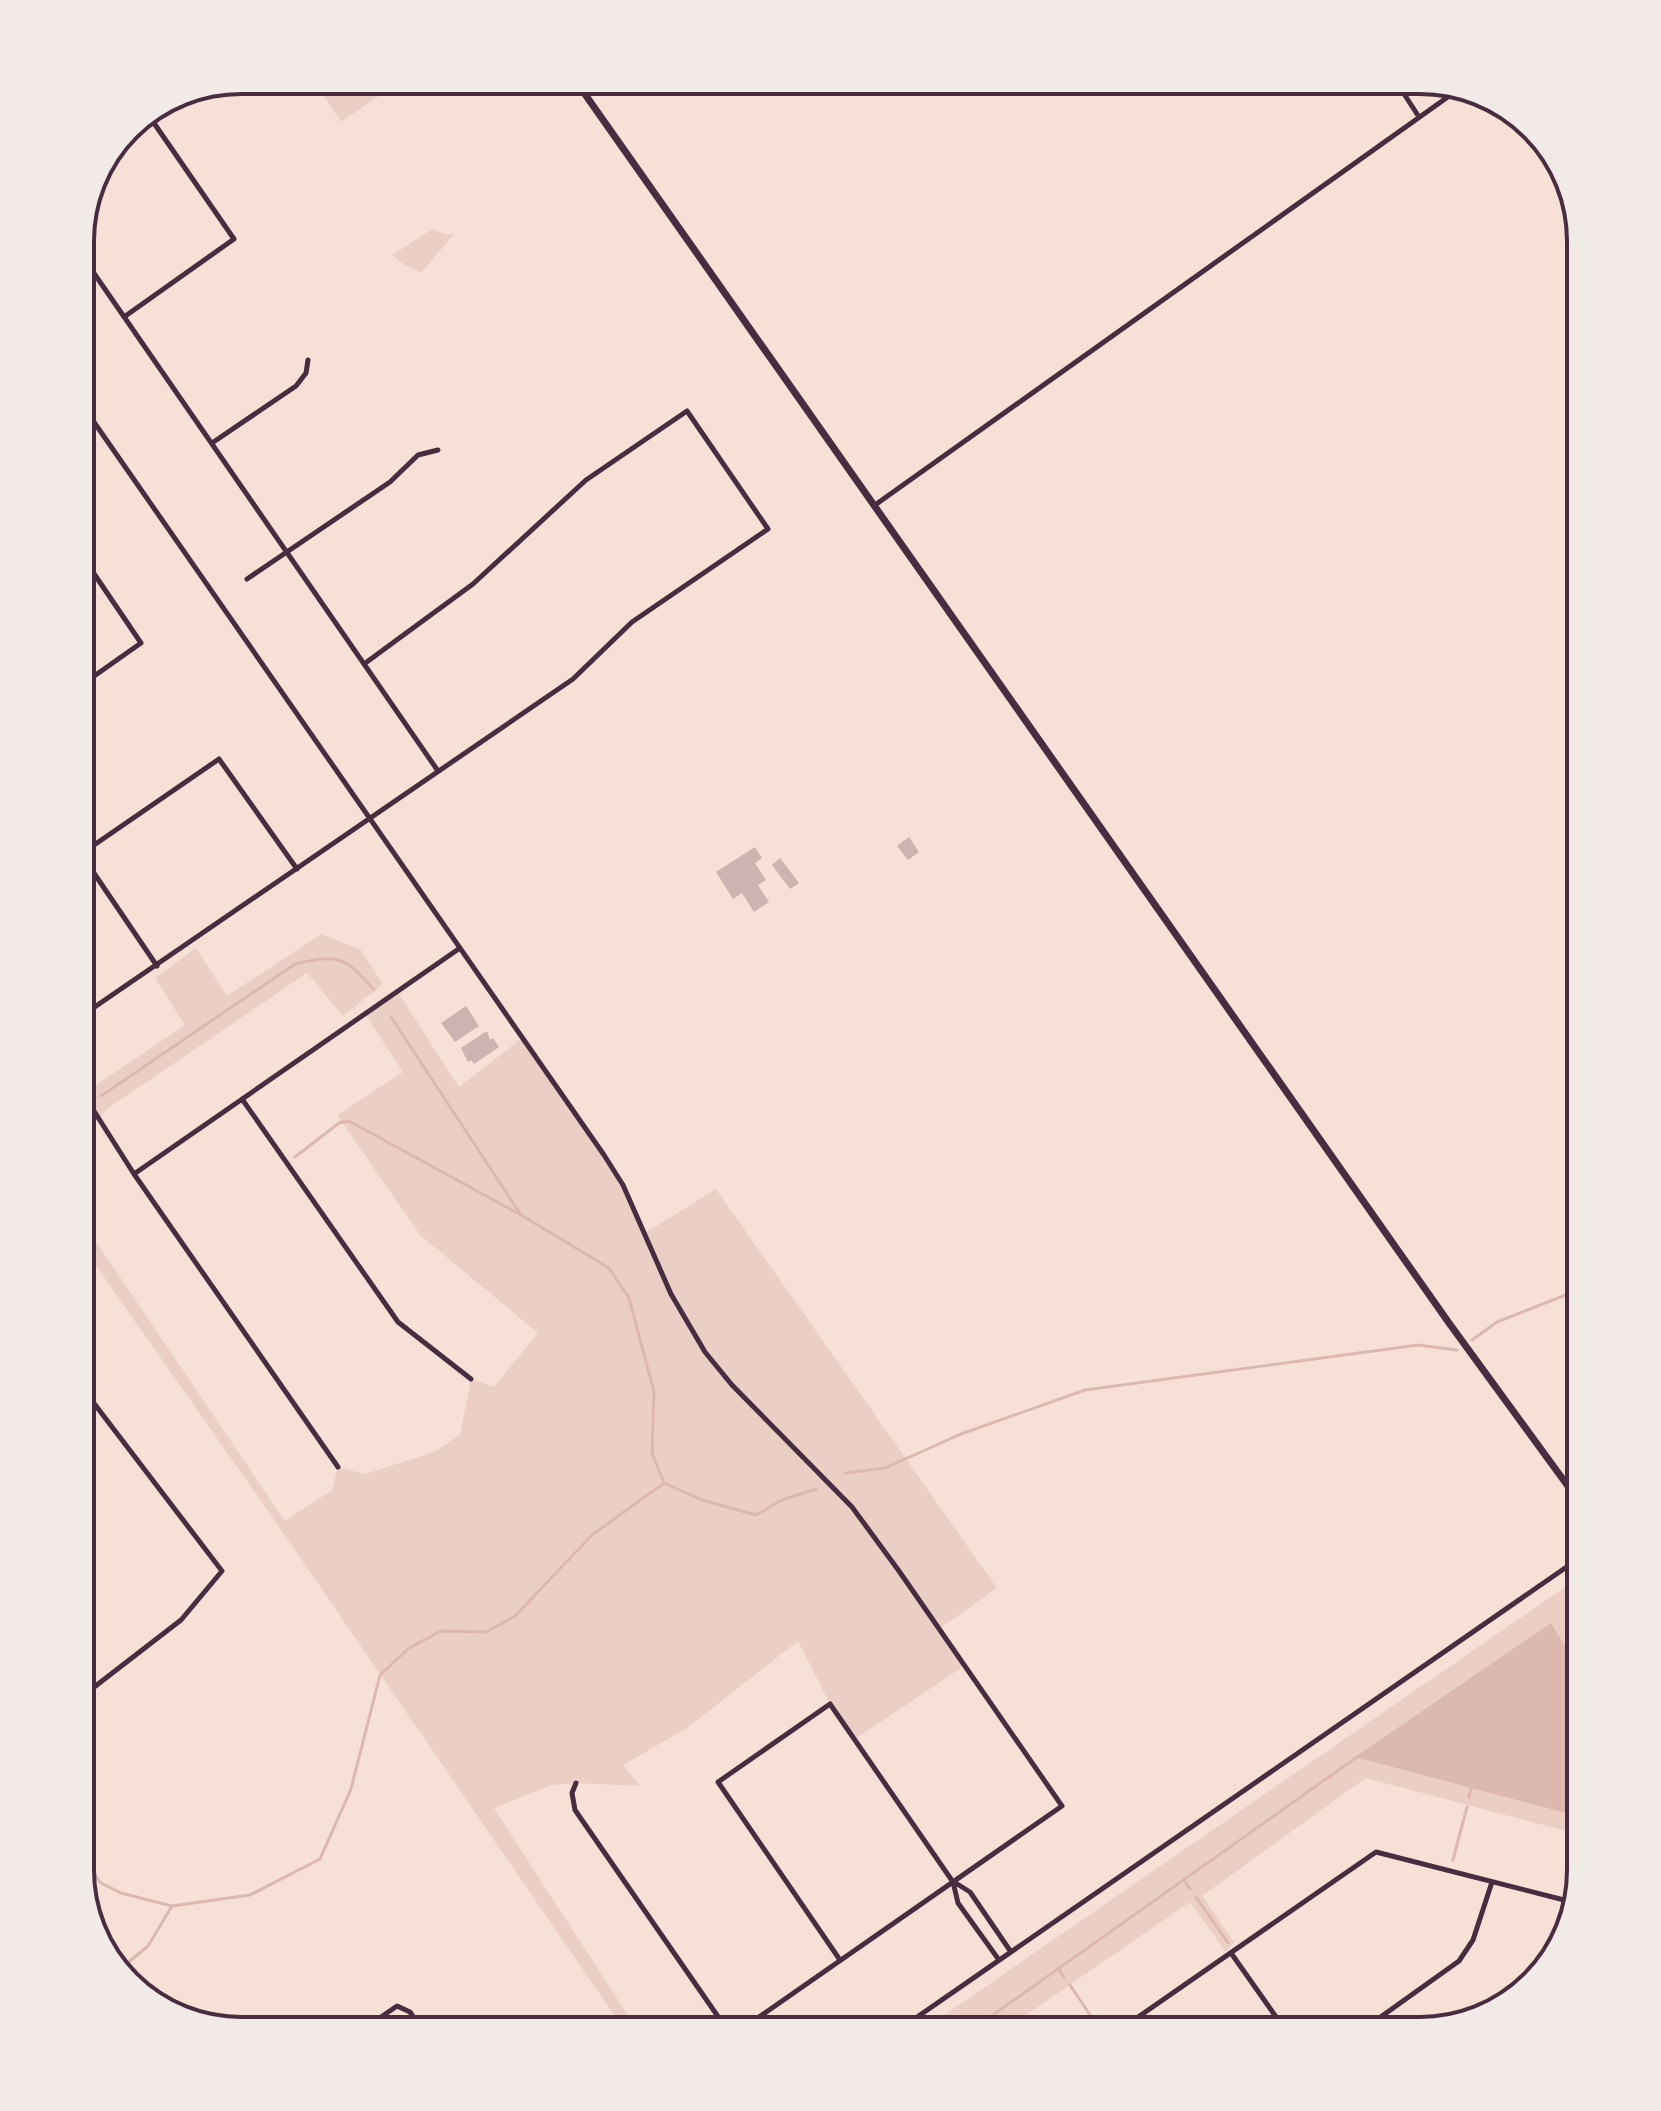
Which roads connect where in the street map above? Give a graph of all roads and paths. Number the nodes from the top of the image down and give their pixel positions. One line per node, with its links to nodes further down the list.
1 (585, 94): 12 (street)
2 (1404, 94): 4 (street)
3 (1448, 97): 4 (street)
4 (1419, 117): 12 (street)
5 (154, 123): 7 (street)
6 (94, 273): 7 (street)
7 (124, 317): 10 (street)
8 (308, 360): 10 (street)
9 (94, 422): 19 (street)
10 (212, 443): 13 (street)
11 (438, 450): 13 (street)
12 (875, 505): 32 (street)
13 (287, 552): 15 (street); 16 (street)
14 (94, 574): 17 (street)
15 (247, 579)
16 (364, 664): 18 (street); 18 (street)
17 (94, 676)
18 (438, 771): 19 (street)
19 (370, 818): 21 (street); 23 (street)
20 (94, 844): 21 (street)
21 (297, 869): 24 (street)
22 (94, 874): 24 (street)
23 (460, 948): 26 (street); 36 (street)
24 (157, 966): 25 (street)
25 (94, 1008)
26 (242, 1099): 28 (street); 29 (street)
27 (94, 1111): 28 (street)
28 (134, 1174): 31 (street)
29 (471, 1379)
30 (94, 1403): 34 (street)
31 (338, 1467)
32 (1567, 1485)
33 (1567, 1567): 39 (street)
34 (94, 1687)
35 (576, 1783): 45 (street)
36 (953, 1882): 39 (street); 41 (street); 41 (street); 42 (street)
37 (1492, 1882): 38 (street); 40 (street); 50 (street)
38 (1564, 1900)
39 (1011, 1952): 42 (street)
40 (1231, 1953): 48 (street); 49 (street)
41 (840, 1960): 46 (street)
42 (999, 1960): 47 (street)
43 (381, 2017): 44 (street)
44 (413, 2017)
45 (718, 2017)
46 (759, 2017)
47 (917, 2017)
48 (1138, 2017)
49 (1276, 2017)
50 (1381, 2017)

